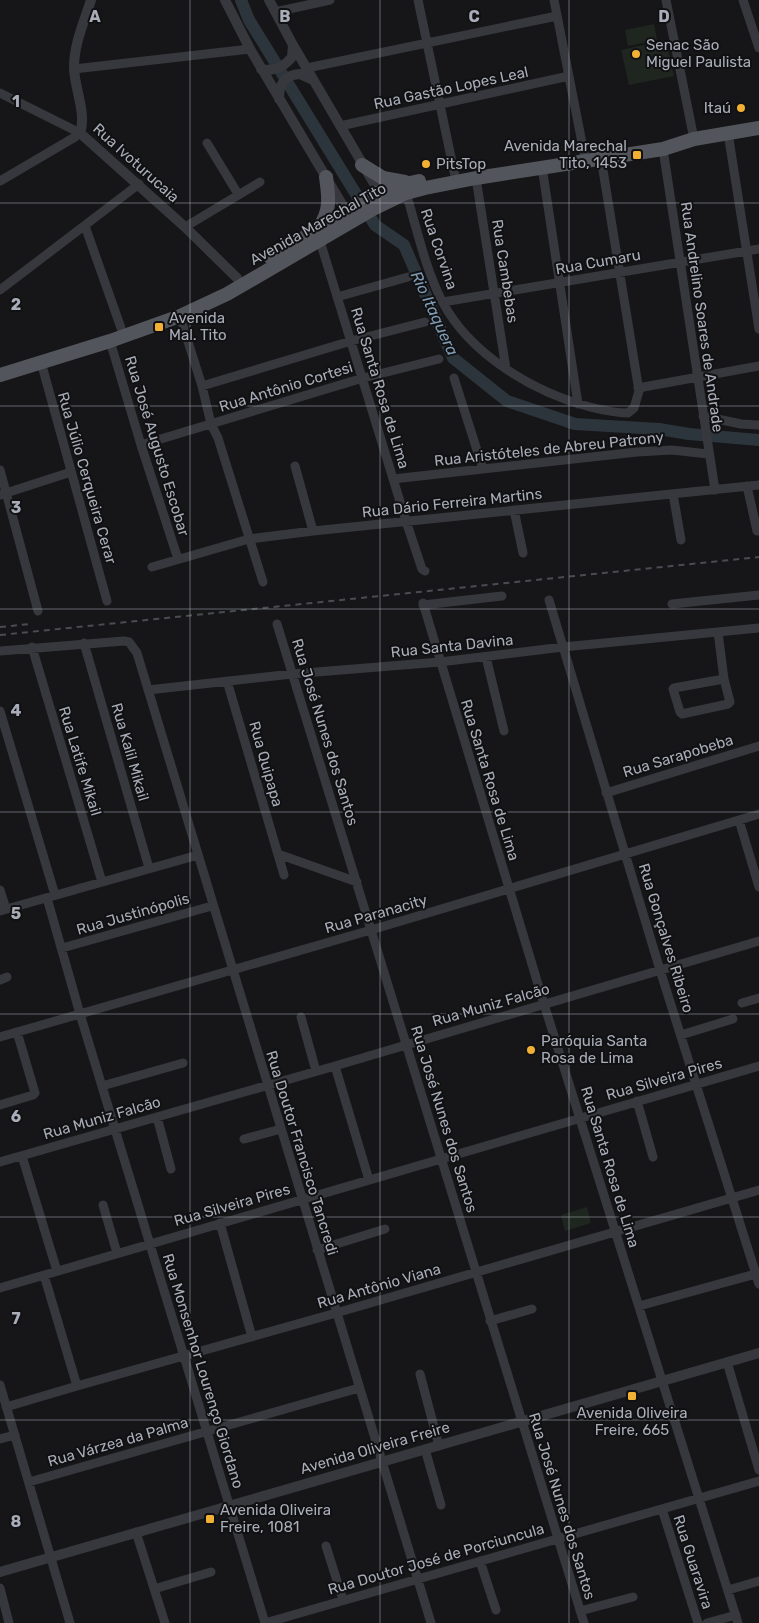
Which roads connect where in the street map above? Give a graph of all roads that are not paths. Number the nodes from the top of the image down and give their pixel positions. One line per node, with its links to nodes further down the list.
1 (91, 0): 16 (street)
2 (225, 0): 14 (street)
3 (270, 0): 9 (street)
4 (330, 0): 9 (street)
5 (418, 0): 11 (street)
6 (554, 0): 10 (street)
7 (666, 0): 27 (street)
8 (743, 0): 13 (street)
9 (275, 12): 12 (street)
10 (557, 16): 11 (street); 18 (street)
11 (427, 43): 15 (street); 22 (street)
12 (293, 45): 15 (street); 17 (street)
13 (759, 48)
14 (250, 49): 16 (street); 17 (street)
15 (307, 68): 19 (street)
16 (74, 69): 25 (street)
17 (261, 69): 21 (street)
18 (568, 76): 22 (street, Rua Gastão Lopes Leal); 30 (street)
19 (316, 82): 21 (street); 23 (street)
20 (0, 93): 25 (street, Rua Ivoturucaia)
21 (279, 100): 35 (street)
22 (440, 104): 23 (street, Rua Gastão Lopes Leal); 36 (street)
23 (340, 126): 33 (street)
24 (759, 128): 26 (main road, Avenida Marechal Tito)
25 (80, 132): 38 (street); 40 (street, Rua Ivoturucaia)
26 (728, 133): 27 (main road, Avenida Marechal Tito); 49 (street)
27 (694, 139): 29 (main road, Avenida Marechal Tito); 30 (main road, Avenida Marechal Tito)
28 (207, 143): 42 (street)
29 (663, 148): 31 (main road, Avenida Marechal Tito); 50 (street, Rua Andrelino Soares de Andrade)
30 (584, 153): 32 (main road); 36 (main road, Avenida Marechal Tito)
31 (601, 158): 32 (main road, Avenida Marechal Tito); 51 (street)
32 (563, 164): 34 (main road, Avenida Marechal Tito)
33 (362, 165): 41 (main road); 43 (street)
34 (542, 167): 37 (main road, Avenida Marechal Tito); 54 (street)
35 (326, 177): 44 (street); 47 (main road)
36 (455, 178): 37 (main road, Avenida Marechal Tito); 41 (main road, Avenida Marechal Tito)
37 (476, 178): 56 (street, Rua Cambebas)
38 (0, 181)
39 (260, 182): 42 (street)
40 (138, 184): 45 (street); 46 (street, Rua Ivoturucaia)
41 (407, 188): 43 (main road, Avenida Marechal Tito); 58 (street, Rua Corvina)
42 (238, 194): 46 (street)
43 (377, 200): 44 (main road, Avenida Marechal Tito)
44 (353, 214): 47 (main road, Avenida Marechal Tito)
45 (85, 226): 55 (street); 61 (street)
46 (185, 227): 53 (street, Rua Ivoturucaia)
47 (318, 236): 53 (main road, Avenida Marechal Tito); 57 (street, Rua Santa Rosa de Lima); 59 (main road, Avenida Marechal Tito)
48 (759, 249): 49 (street, Rua Cumaru)
49 (746, 251): 50 (street, Rua Cumaru); 62 (street)
50 (680, 262): 51 (street, Rua Cumaru); 71 (street, Rua Andrelino Soares de Andrade)
51 (619, 272): 54 (street, Rua Cumaru); 75 (street)
52 (408, 277): 57 (street)
53 (237, 278): 61 (main road, Avenida Marechal Tito)
54 (560, 282): 56 (street, Rua Cumaru); 76 (street)
55 (0, 290)
56 (495, 293): 58 (street, Rua Cumaru); 69 (street, Rua Cambebas)
57 (336, 297): 64 (street, Rua Santa Rosa de Lima)
58 (442, 302): 69 (street, Rua Corvina)
59 (180, 316): 63 (main road, Avenida Marechal Tito); 74 (street)
60 (425, 322): 64 (street)
61 (121, 328): 68 (main road, Avenida Marechal Tito)
62 (759, 328)
63 (110, 341): 66 (main road, Avenida Marechal Tito); 80 (street, Rua José Augusto Escobar)
64 (351, 341): 72 (street, Rua Santa Rosa de Lima); 74 (street)
65 (439, 359): 72 (street, Rua Antônio Cortesi)
66 (41, 362): 70 (main road, Avenida Marechal Tito); 85 (street, Rua Júlio Cerqueira Cerar)
67 (759, 366): 71 (street)
68 (0, 367)
69 (506, 369): 76 (street, Rua Corvina)
70 (0, 375)
71 (698, 377): 75 (street); 77 (street, Rua Andrelino Soares de Andrade)
72 (363, 378): 78 (street, Rua Antônio Cortesi); 86 (street, Rua Santa Rosa de Lima)
73 (454, 378): 83 (street)
74 (202, 386): 78 (street)
75 (638, 388): 76 (street, Rua Corvina)
76 (578, 404)
77 (704, 420): 79 (street); 81 (street, Rua Andrelino Soares de Andrade)
78 (211, 424): 80 (street, Rua Antônio Cortesi); 96 (street)
79 (759, 425)
80 (141, 445): 99 (street, Rua José Augusto Escobar)
81 (708, 451): 83 (street, Rua Aristóteles de Abreu Patrony); 89 (street, Rua Andrelino Soares de Andrade)
82 (295, 466): 94 (street)
83 (483, 469): 86 (street, Rua Aristóteles de Abreu Patrony)
84 (0, 470): 90 (street)
85 (71, 472): 90 (street); 106 (street, Rua Júlio Cerqueira Cerar)
86 (393, 479): 93 (street, Rua Santa Rosa de Lima)
87 (759, 485): 88 (street, Rua Dário Ferreira Martins)
88 (747, 486): 89 (street, Rua Dário Ferreira Martins); 95 (street)
89 (714, 490): 91 (street, Rua Dário Ferreira Martins)
90 (3, 494): 108 (street)
91 (673, 494): 92 (street, Rua Dário Ferreira Martins); 97 (street)
92 (514, 510): 93 (street, Rua Dário Ferreira Martins); 98 (street)
93 (406, 521): 94 (street, Rua Dário Ferreira Martins); 101 (street, Rua Santa Rosa de Lima)
94 (313, 531): 96 (street, Rua Dário Ferreira Martins)
95 (757, 532)
96 (249, 538): 99 (street, Rua Dário Ferreira Martins); 102 (street)
97 (681, 540)
98 (523, 553)
99 (178, 559): 100 (street, Rua Dário Ferreira Martins)
100 (152, 567)
101 (425, 571)
102 (263, 582)
103 (759, 595): 107 (street)
104 (502, 596): 117 (street, Rua Santa Rosa de Lima)
105 (549, 600): 114 (street, Rua Gonçalves Ribeiro)
106 (107, 601)
107 (672, 604)
108 (38, 612)
109 (276, 624): 118 (street, Rua José Nunes dos Santos)
110 (759, 628): 111 (street, Rua Santa Davina)
111 (718, 632): 114 (street, Rua Santa Davina); 119 (street)
112 (84, 643): 113 (street); 121 (street, Rua Doutor Francisco Tancredi); 131 (street, Rua Kalil Mikail)
113 (32, 647): 115 (street); 133 (street, Rua Latife Mikail)
114 (563, 648): 116 (street, Rua Santa Davina); 125 (street, Rua Gonçalves Ribeiro)
115 (0, 651)
116 (486, 657): 117 (street, Rua Santa Davina); 123 (street)
117 (440, 662): 118 (street, Rua Santa Davina); 136 (street, Rua Santa Rosa de Lima)
118 (292, 674): 120 (street, Rua Santa Davina); 134 (street, Rua José Nunes dos Santos)
119 (724, 679): 119 (street)
120 (227, 681): 121 (street, Rua Santa Davina); 128 (street, Rua Quipapa)
121 (148, 690): 130 (street, Rua Doutor Francisco Tancredi)
122 (0, 711): 138 (street, Rua Monsenhor Lourenço Giordano)
123 (504, 731)
124 (759, 746): 125 (street, Rua Sarapobeba)
125 (606, 793): 129 (street, Rua Gonçalves Ribeiro)
126 (759, 814): 127 (street, Rua Paranacity)
127 (739, 820): 129 (street, Rua Paranacity); 135 (street)
128 (278, 854): 132 (street, Rua Quipapa); 134 (street)
129 (626, 854): 136 (street, Rua Paranacity); 145 (street, Rua Gonçalves Ribeiro)
130 (198, 855): 131 (street); 139 (street, Rua Doutor Francisco Tancredi)
131 (149, 868): 133 (street)
132 (284, 875)
133 (102, 882): 138 (street)
134 (357, 882): 141 (street, Rua José Nunes dos Santos)
135 (759, 887)
136 (508, 889): 141 (street, Rua Paranacity); 148 (street, Rua Santa Rosa de Lima)
137 (0, 890): 140 (street)
138 (51, 896): 140 (street); 143 (street, Rua Monsenhor Lourenço Giordano)
139 (212, 906): 143 (street, Rua Justinópolis); 144 (street, Rua Doutor Francisco Tancredi)
140 (3, 910)
141 (371, 930): 144 (street, Rua Paranacity); 155 (street, Rua José Nunes dos Santos)
142 (759, 941): 145 (street, Rua Muniz Falcão)
143 (62, 948): 149 (street, Rua Monsenhor Lourenço Giordano)
144 (233, 970): 149 (street, Rua Paranacity); 161 (street, Rua Doutor Francisco Tancredi)
145 (660, 970): 148 (street, Rua Muniz Falcão); 153 (street, Rua Gonçalves Ribeiro)
146 (759, 998): 147 (street)
147 (742, 1003)
148 (544, 1004): 155 (street, Rua Muniz Falcão); 166 (street, Rua Santa Rosa de Lima)
149 (80, 1014): 152 (street, Rua Paranacity); 162 (street, Rua Monsenhor Lourenço Giordano)
150 (301, 1017): 159 (street)
151 (733, 1019): 153 (street)
152 (17, 1032): 154 (street, Rua Paranacity); 164 (street)
153 (681, 1035): 160 (street, Rua Gonçalves Ribeiro)
154 (0, 1037)
155 (406, 1045): 157 (street, Rua Muniz Falcão); 172 (street, Rua José Nunes dos Santos)
156 (184, 1063): 162 (street)
157 (335, 1066): 159 (street, Rua Muniz Falcão); 175 (street)
158 (759, 1066): 160 (street, Rua Silveira Pires)
159 (316, 1071): 161 (street, Rua Muniz Falcão)
160 (696, 1084): 163 (street, Rua Silveira Pires); 177 (street, Rua Gonçalves Ribeiro)
161 (267, 1085): 165 (street, Rua Muniz Falcão); 168 (street, Rua Doutor Francisco Tancredi)
162 (102, 1086): 167 (street, Rua Monsenhor Lourenço Giordano)
163 (637, 1101): 166 (street, Rua Silveira Pires); 171 (street)
164 (0, 1105)
165 (157, 1117): 167 (street, Rua Muniz Falcão); 174 (street)
166 (580, 1118): 172 (street, Rua Silveira Pires); 182 (street, Rua Santa Rosa de Lima)
167 (115, 1128): 170 (street, Rua Muniz Falcão); 183 (street, Rua Monsenhor Lourenço Giordano)
168 (281, 1128): 169 (street); 178 (street, Rua Doutor Francisco Tancredi)
169 (244, 1139)
170 (22, 1156): 173 (street, Rua Muniz Falcão); 186 (street)
171 (653, 1157)
172 (442, 1159): 175 (street, Rua Silveira Pires); 187 (street, Rua José Nunes dos Santos)
173 (0, 1162)
174 (172, 1169)
175 (369, 1180): 178 (street, Rua Silveira Pires)
176 (759, 1190): 177 (street, Rua Antônio Viana)
177 (732, 1198): 182 (street, Rua Antônio Viana); 188 (street, Rua Gonçalves Ribeiro)
178 (302, 1199): 180 (street, Rua Silveira Pires); 184 (street, Rua Doutor Francisco Tancredi)
179 (103, 1206): 185 (street)
180 (220, 1223): 183 (street, Rua Silveira Pires); 196 (street)
181 (385, 1229): 184 (street)
182 (616, 1232): 187 (street, Rua Antônio Viana); 192 (street, Rua Santa Rosa de Lima)
183 (150, 1244): 185 (street, Rua Silveira Pires); 198 (street, Rua Monsenhor Lourenço Giordano)
184 (317, 1250): 194 (street, Rua Doutor Francisco Tancredi)
185 (117, 1253): 186 (street, Rua Silveira Pires)
186 (57, 1271): 189 (street, Rua Silveira Pires)
187 (476, 1272): 194 (street, Rua Antônio Viana); 195 (street, Rua José Nunes dos Santos)
188 (757, 1274): 190 (street, Rua Gonçalves Ribeiro); 192 (street)
189 (44, 1275): 191 (street, Rua Silveira Pires); 203 (street)
190 (759, 1284)
191 (0, 1288)
192 (639, 1306): 201 (street, Rua Santa Rosa de Lima)
193 (532, 1309): 195 (street)
194 (336, 1313): 196 (street, Rua Antônio Viana); 204 (street, Rua Doutor Francisco Tancredi)
195 (490, 1321): 206 (street, Rua José Nunes dos Santos)
196 (252, 1336): 198 (street, Rua Antônio Viana)
197 (759, 1353): 199 (street, Avenida Oliveira Freire)
198 (184, 1356): 203 (street, Rua Antônio Viana); 207 (street, Rua Monsenhor Lourenço Giordano)
199 (728, 1362): 201 (street, Avenida Oliveira Freire); 213 (street)
200 (420, 1374): 210 (street)
201 (662, 1381): 206 (street, Avenida Oliveira Freire); 216 (street, Rua Santa Rosa de Lima)
202 (0, 1385): 205 (street)
203 (76, 1386): 205 (street, Rua Antônio Viana)
204 (358, 1388): 207 (street, Rua Várzea da Palma); 212 (street, Rua Doutor Francisco Tancredi)
205 (6, 1407): 208 (street)
206 (522, 1422): 210 (street, Avenida Oliveira Freire); 221 (street, Rua José Nunes dos Santos)
207 (206, 1431): 215 (street, Rua Várzea da Palma); 218 (street, Rua Monsenhor Lourenço Giordano)
208 (15, 1435): 209 (street); 215 (street)
209 (0, 1439)
210 (440, 1446): 211 (street, Avenida Oliveira Freire)
211 (425, 1449): 212 (street, Avenida Oliveira Freire); 217 (street)
212 (381, 1462): 218 (street, Avenida Oliveira Freire); 227 (street, Rua Doutor Francisco Tancredi)
213 (759, 1470)
214 (759, 1481): 216 (street, Rua Doutor José de Porciuncula)
215 (29, 1482): 223 (street)
216 (698, 1498): 219 (street, Rua Doutor José de Porciuncula); 231 (street, Rua Santa Rosa de Lima)
217 (441, 1504)
218 (229, 1505): 220 (street, Avenida Oliveira Freire); 240 (street, Rua Monsenhor Lourenço Giordano)
219 (662, 1509): 221 (street, Rua Doutor José de Porciuncula); 243 (street, Rua Guaravira)
220 (136, 1532): 223 (street, Avenida Oliveira Freire); 230 (street)
221 (557, 1539): 224 (street, Rua Doutor José de Porciuncula); 235 (street, Rua José Nunes dos Santos)
222 (326, 1546): 233 (street)
223 (51, 1557): 225 (street, Avenida Oliveira Freire); 238 (street)
224 (480, 1561): 227 (street, Rua Doutor José de Porciuncula); 234 (street)
225 (0, 1572)
226 (211, 1572): 230 (street)
227 (417, 1578): 233 (street, Rua Doutor José de Porciuncula); 241 (street, Rua Doutor Francisco Tancredi)
228 (759, 1581): 231 (street)
229 (0, 1588): 237 (street)
230 (154, 1589): 239 (street)
231 (728, 1590): 236 (street, Rua Santa Rosa de Lima)
232 (633, 1597): 235 (street)
233 (343, 1600): 240 (street, Rua Doutor José de Porciuncula)
234 (496, 1610)
235 (580, 1611): 242 (street, Rua José Nunes dos Santos)
236 (737, 1619): 244 (street)
237 (9, 1623)
238 (70, 1623)
239 (165, 1623)
240 (265, 1623)
241 (431, 1623)
242 (584, 1623)
243 (698, 1623)
244 (707, 1623)

